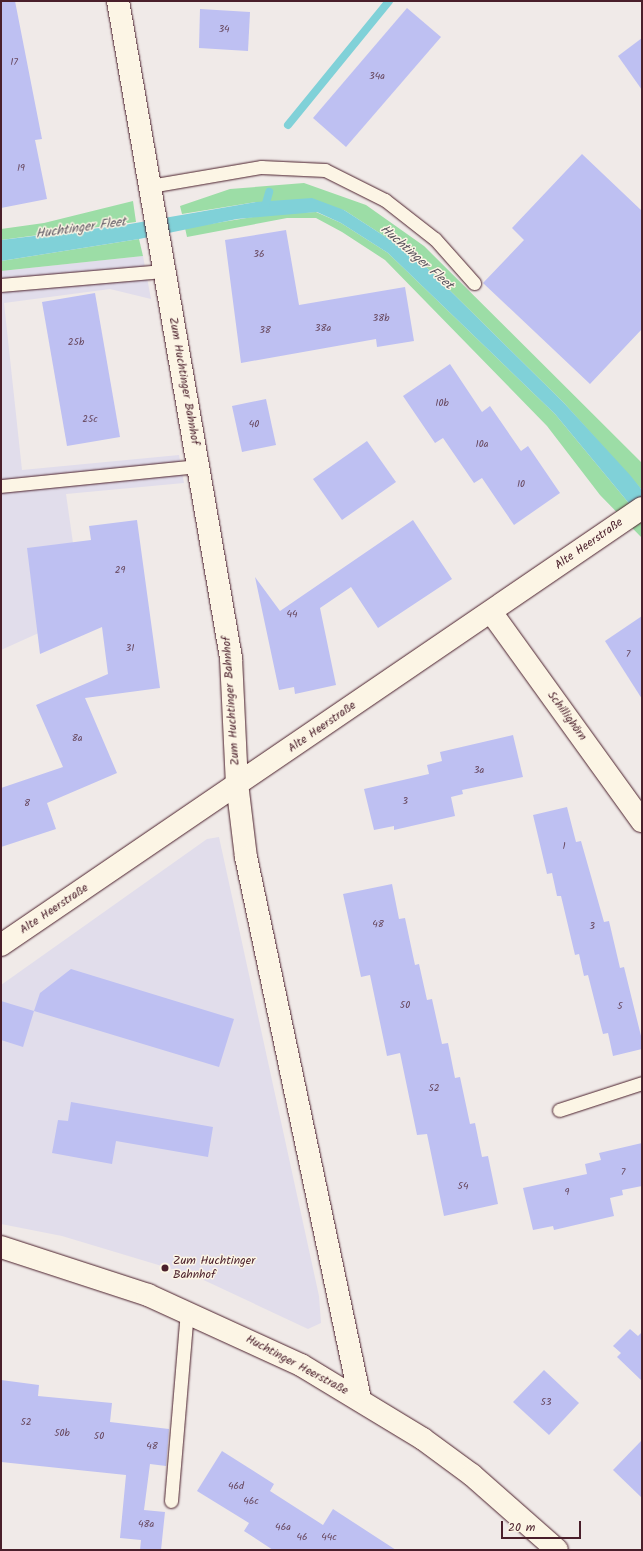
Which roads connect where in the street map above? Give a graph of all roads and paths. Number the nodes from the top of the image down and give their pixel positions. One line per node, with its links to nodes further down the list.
1 (118, 1): 2 (street, Zum Huchtinger Bahnhof)
2 (150, 186): 3 (street, Zum Huchtinger Bahnhof); 4 (lane)
3 (165, 271): 5 (lane); 6 (street, Zum Huchtinger Bahnhof)
4 (474, 282)
5 (1, 285)
6 (199, 466): 7 (lane); 10 (street, Zum Huchtinger Bahnhof)
7 (1, 486)
8 (638, 510): 9 (street, Alte Heerstraße)
9 (491, 612): 10 (street, Alte Heerstraße); 11 (street, Schillighörn)
10 (237, 783): 12 (street, Alte Heerstraße); 17 (street, Zum Huchtinger Bahnhof)
11 (642, 821)
12 (1, 945)
13 (642, 1083): 14 (lane)
14 (559, 1110)
15 (1, 1248): 16 (street, Huchtinger Heerstraße)
16 (187, 1312): 17 (street, Huchtinger Heerstraße); 18 (lane)
17 (360, 1399): 19 (street, Huchtinger Heerstraße)
18 (171, 1501)
19 (557, 1550)

